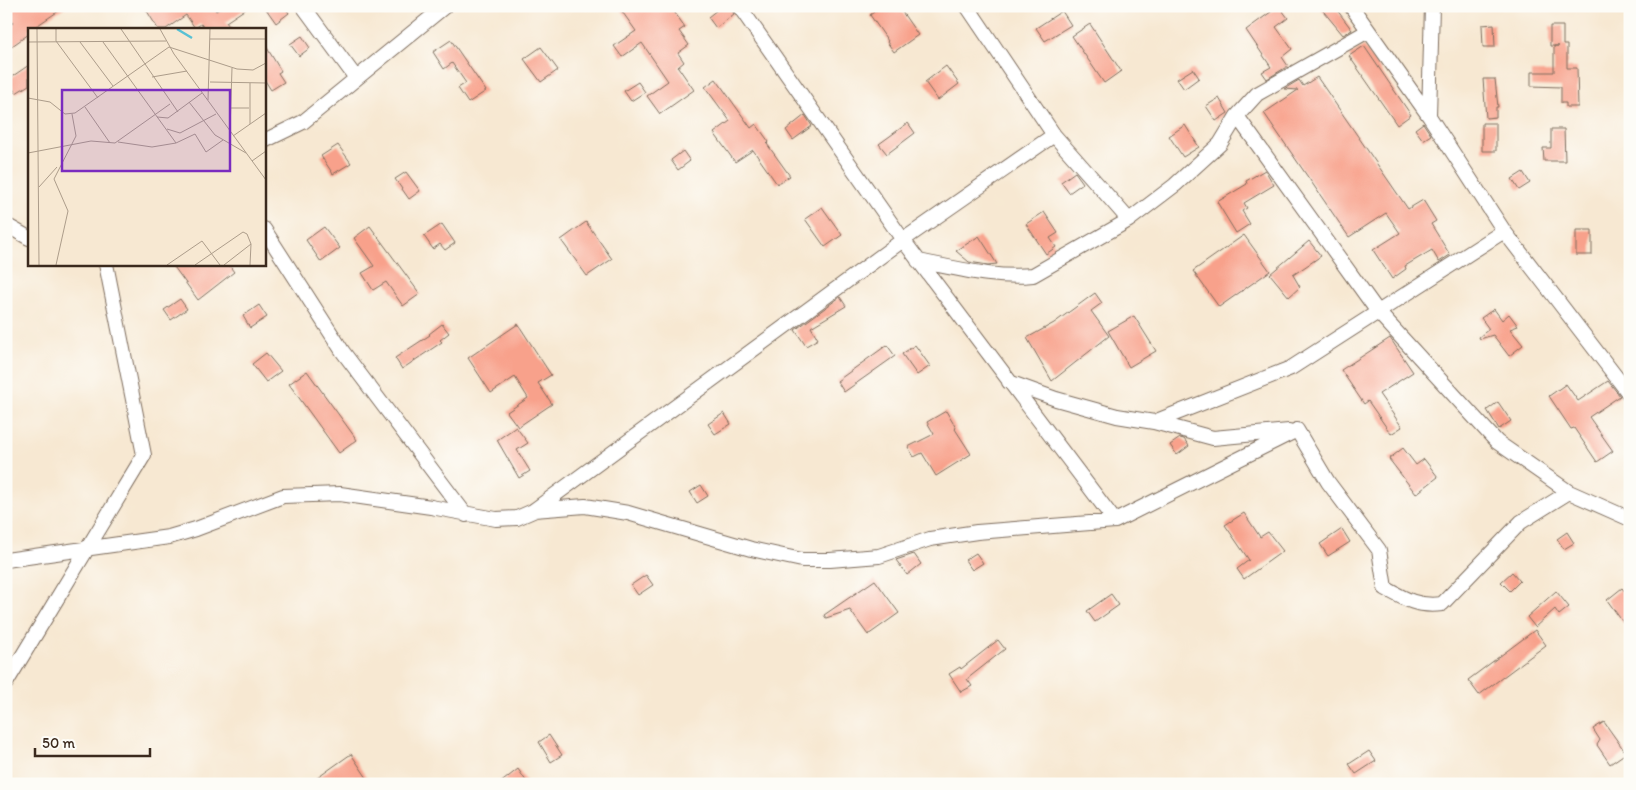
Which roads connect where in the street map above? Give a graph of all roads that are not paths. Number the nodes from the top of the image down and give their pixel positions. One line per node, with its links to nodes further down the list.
1 (303, 6): 8 (street)
2 (444, 6): 8 (street)
3 (739, 6): 18 (street)
4 (967, 6): 11 (street)
5 (1350, 6): 7 (street)
6 (1432, 6): 10 (street)
7 (1368, 31): 9 (street); 10 (street)
8 (356, 78): 12 (street)
9 (1237, 116): 13 (street); 21 (street)
10 (1429, 116): 16 (street)
11 (1054, 135): 13 (street); 18 (street)
12 (265, 141)
13 (1129, 220): 19 (street)
14 (6, 225): 17 (street)
15 (265, 231): 28 (street)
16 (1504, 231): 21 (street); 23 (street)
17 (28, 237)
18 (903, 240): 19 (street); 27 (street)
19 (918, 261): 22 (street)
20 (106, 265): 31 (street)
21 (1378, 312): 24 (street); 26 (street)
22 (1009, 382): 24 (street); 30 (street)
23 (1630, 395)
24 (1154, 422): 25 (street)
25 (1297, 430): 26 (street); 30 (street)
26 (1569, 492): 29 (street)
27 (533, 510): 28 (street); 30 (street)
28 (466, 515): 31 (street)
29 (1630, 519)
30 (1115, 520)
31 (87, 548): 32 (street); 33 (street)
32 (6, 560)
33 (6, 683)

